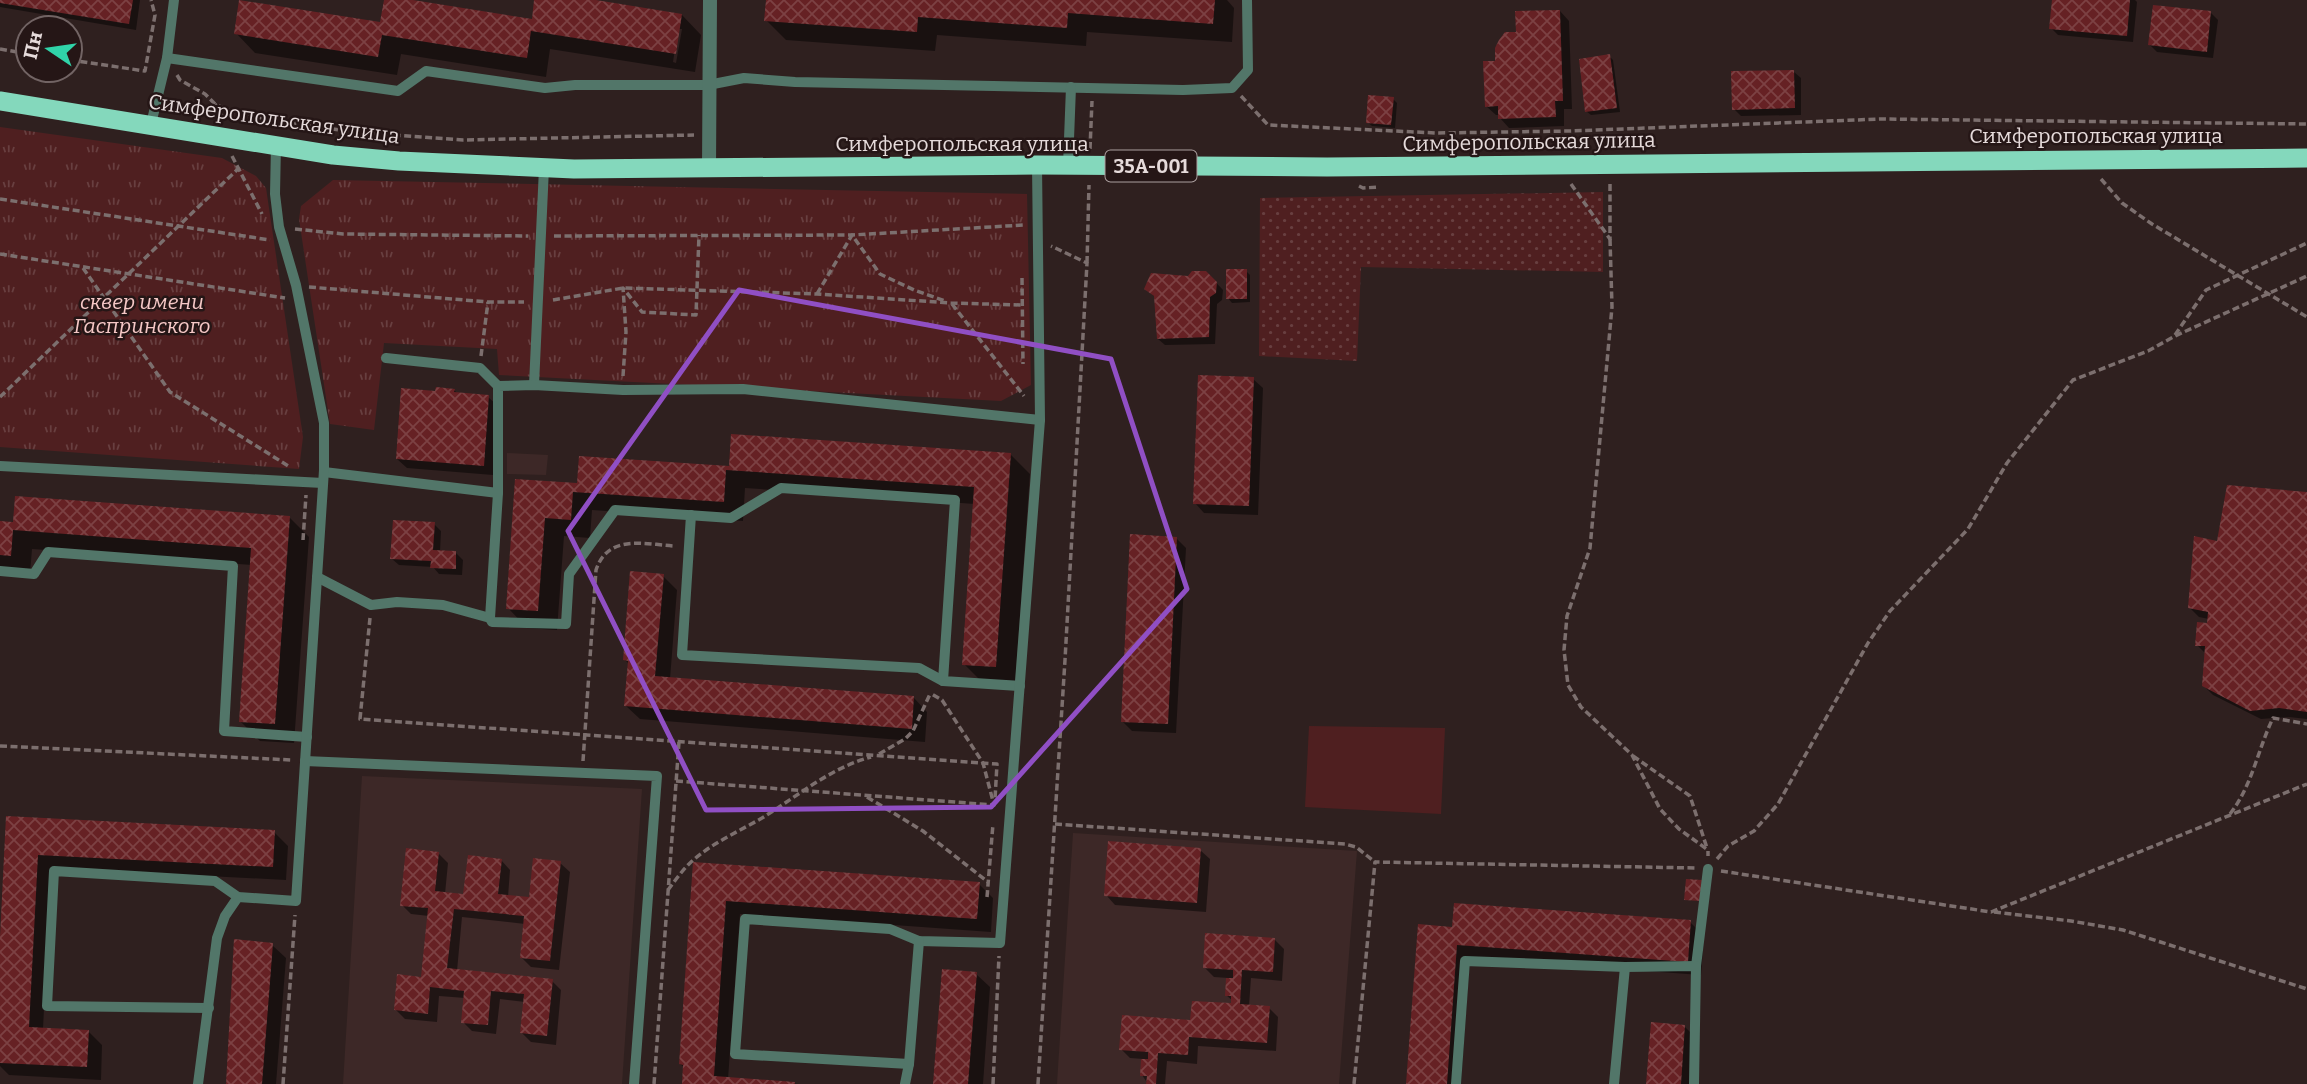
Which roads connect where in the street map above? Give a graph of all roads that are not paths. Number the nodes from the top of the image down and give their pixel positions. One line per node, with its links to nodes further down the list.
1 (174, 0): 4 (lane)
2 (710, 0): 5 (street)
3 (1247, 0): 6 (lane)
4 (167, 58): 5 (lane); 8 (lane)
5 (708, 85): 6 (lane); 14 (street)
6 (1071, 87): 12 (lane)
7 (0, 101): 8 (highway, Симферопольская улица / 35А-001)
8 (151, 124): 9 (highway, Симферопольская улица / 35А-001)
9 (276, 145): 13 (highway, Симферопольская улица / 35А-001); 20 (lane)
10 (2307, 158): 12 (highway, Симферопольская улица / 35А-001)
11 (1037, 165): 12 (highway, Симферопольская улица / 35А-001); 14 (highway, Симферопольская улица / 35А-001); 18 (lane)
12 (1068, 165)
13 (544, 168): 14 (highway, Симферопольская улица / 35А-001); 16 (lane)
14 (709, 169)
15 (386, 358): 17 (lane)
16 (534, 385): 17 (lane); 18 (lane)
17 (498, 387): 21 (lane)
18 (1040, 420): 27 (lane)
19 (0, 466): 20 (lane)
20 (323, 478): 21 (lane); 24 (lane)
21 (498, 493): 25 (lane)
22 (691, 515): 25 (lane); 26 (lane); 26 (lane)
23 (0, 571): 28 (lane)
24 (317, 577): 25 (lane); 28 (lane)
25 (490, 618)
26 (943, 681): 27 (lane)
27 (1020, 686): 32 (lane)
28 (307, 737): 29 (lane)
29 (305, 761): 31 (lane); 38 (lane)
30 (1708, 869): 33 (lane)
31 (238, 897): 35 (lane); 35 (lane)
32 (919, 941): 36 (lane); 36 (lane)
33 (1696, 966): 34 (lane); 42 (lane)
34 (1625, 967): 40 (lane); 41 (lane)
35 (209, 1008): 37 (lane)
36 (909, 1064): 39 (lane)
37 (198, 1084)
38 (634, 1084)
39 (905, 1084)
40 (1456, 1084)
41 (1614, 1084)
42 (1694, 1084)

